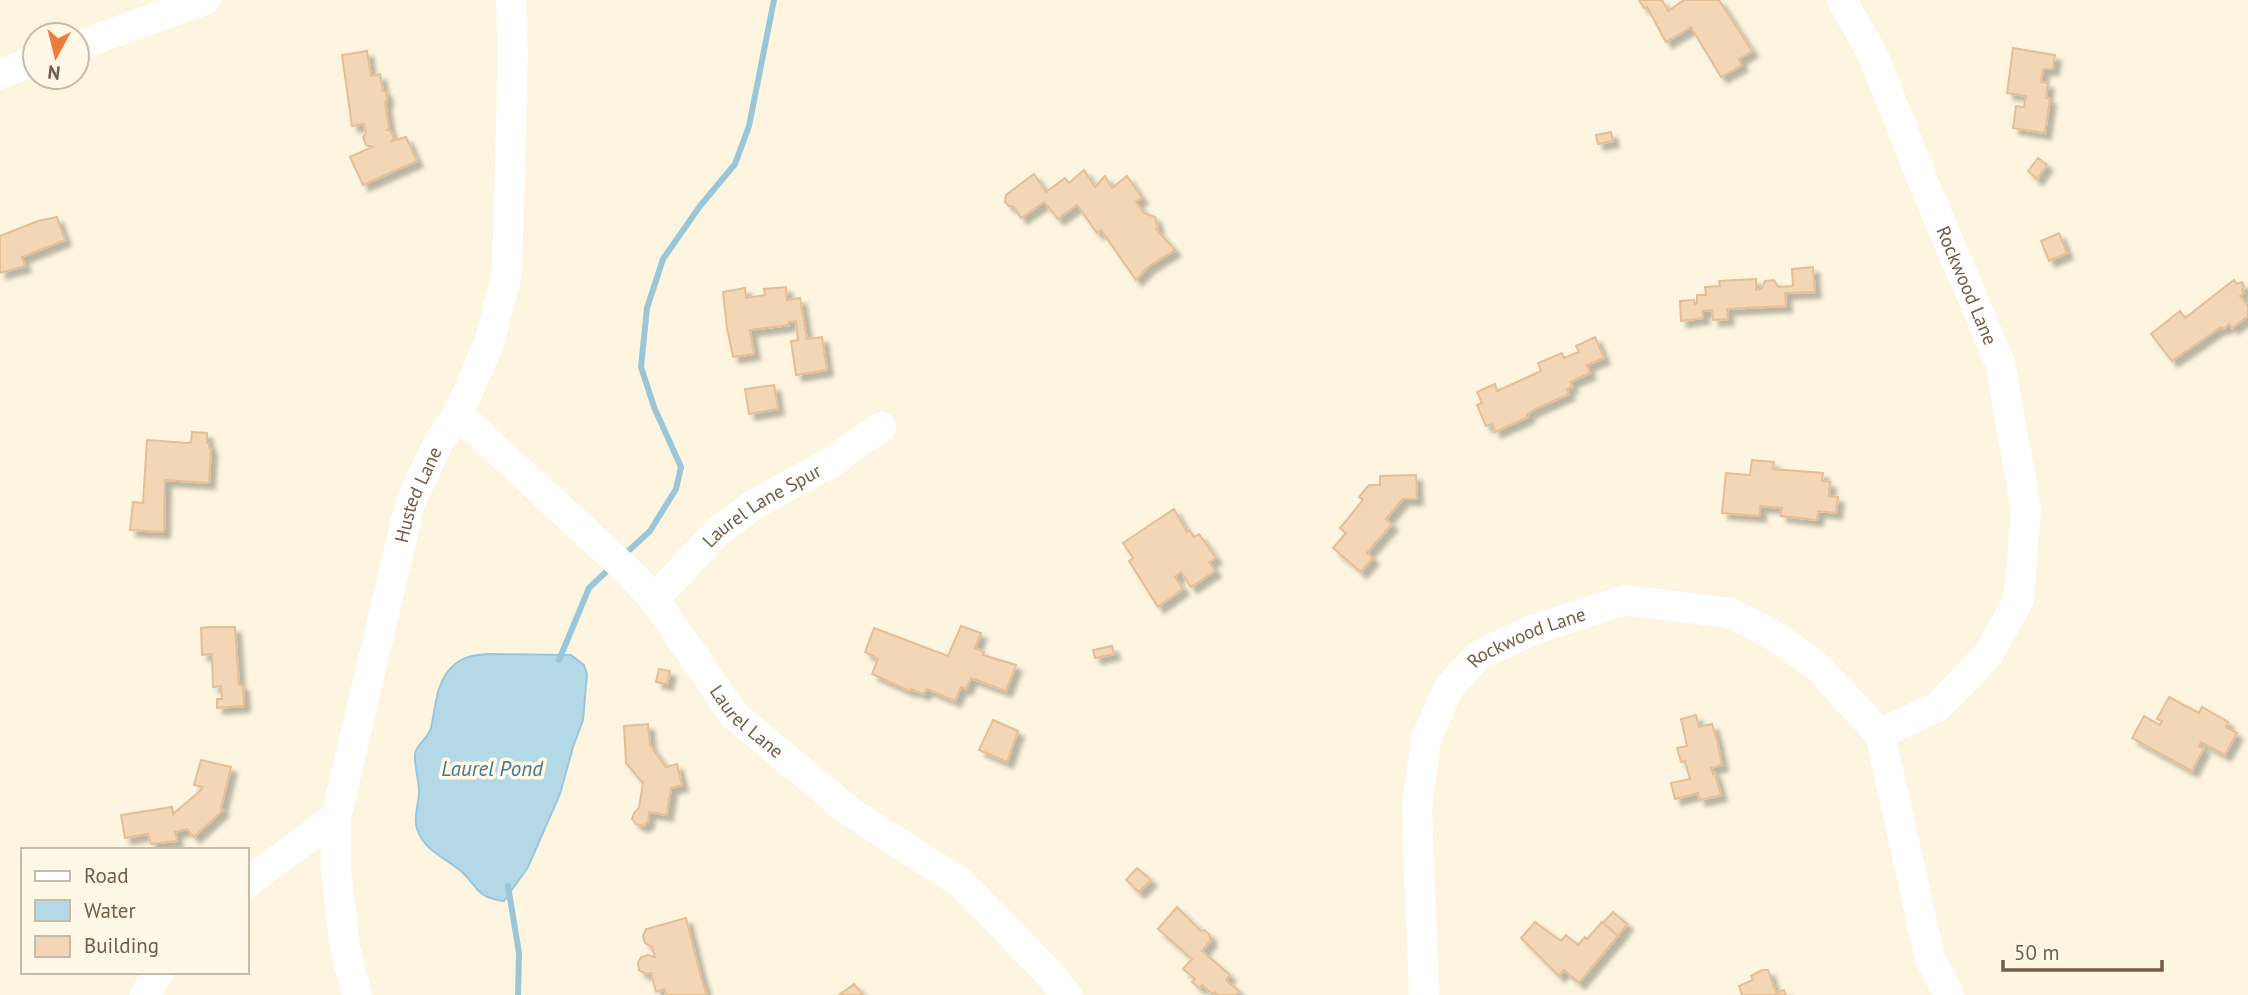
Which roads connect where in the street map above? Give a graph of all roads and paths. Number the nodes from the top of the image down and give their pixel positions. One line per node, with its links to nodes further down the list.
1 (205, 0): 4 (street)
2 (511, 0): 7 (street, Husted Lane)
3 (1842, 0): 10 (street, Rockwood Lane)
4 (91, 41)
5 (21, 66): 6 (street)
6 (0, 74)
7 (458, 414): 9 (street, Laurel Lane); 11 (street, Husted Lane)
8 (881, 427): 9 (street, Laurel Lane Spur)
9 (654, 599): 16 (street, Laurel Lane)
10 (1880, 734): 17 (street, Rockwood Lane); 18 (street)
11 (336, 817): 12 (street); 15 (street, Husted Lane)
12 (248, 882)
13 (158, 974): 14 (street)
14 (145, 995)
15 (357, 995)
16 (1067, 995)
17 (1424, 995)
18 (1949, 995)

